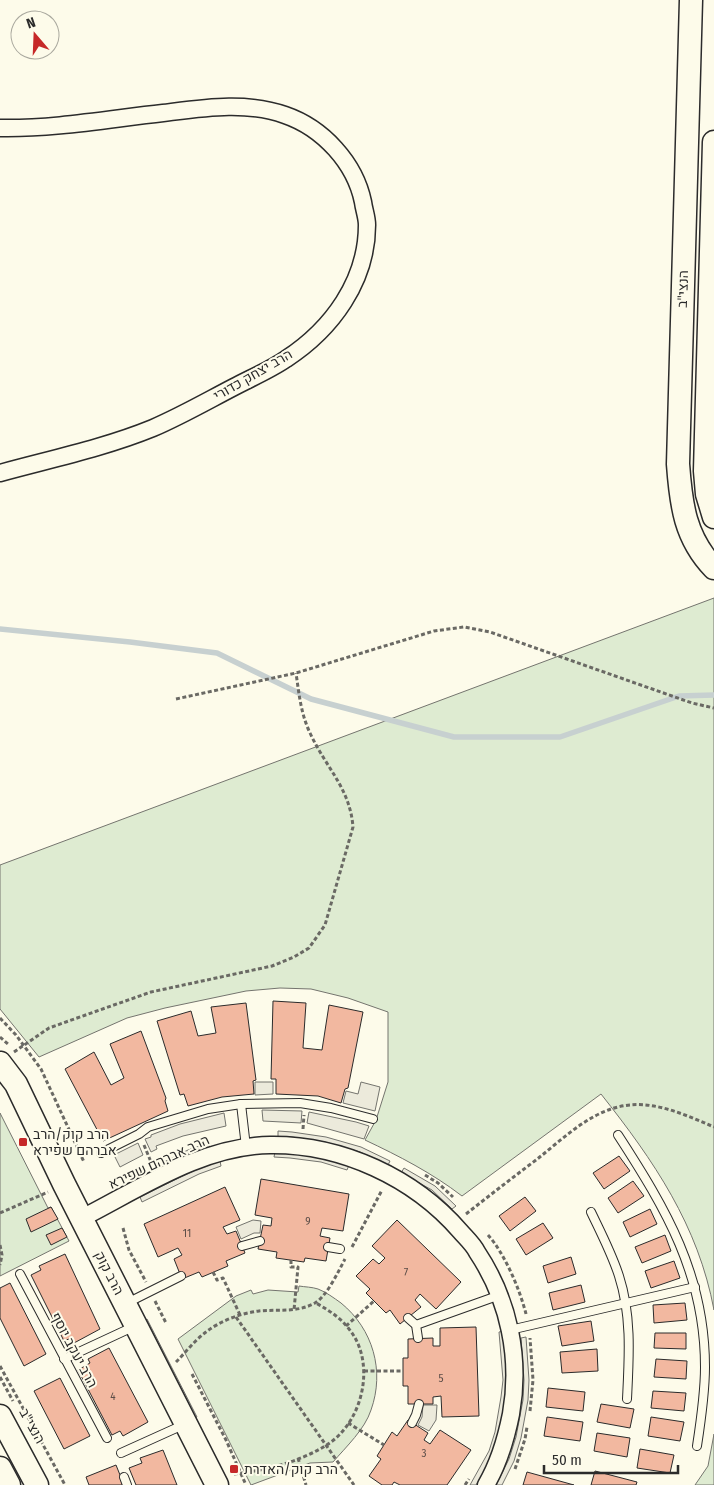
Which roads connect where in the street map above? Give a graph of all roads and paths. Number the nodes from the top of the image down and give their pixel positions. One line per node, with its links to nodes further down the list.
1 (691, 0): 6 (street, הנצי"ב)
2 (0, 128): 4 (street, הרב יצחק כדורי)
3 (714, 142): 5 (street, הנצי"ב)
4 (0, 473)
5 (714, 517)
6 (714, 568)
7 (296, 673): 8 (path); 9 (path); 11 (path)
8 (176, 699)
9 (714, 708)
10 (0, 1018): 11 (path)
11 (23, 1045): 12 (path); 21 (path)
12 (0, 1063): 24 (street, הרב קוק)
13 (241, 1104): 14 (lane); 19 (lane); 20 (lane)
14 (373, 1119)
15 (714, 1127): 28 (path)
16 (298, 1129): 17 (path)
17 (311, 1131)
18 (618, 1135): 46 (lane)
19 (246, 1147): 23 (street); 31 (street)
20 (101, 1153)
21 (84, 1162)
22 (422, 1174): 26 (path)
23 (387, 1183): 25 (path); 33 (street)
24 (64, 1184): 30 (path); 31 (street, הרב קוק)
25 (375, 1186)
26 (456, 1201)
27 (462, 1207): 28 (path)
28 (468, 1212): 32 (path); 33 (path)
29 (591, 1212): 52 (lane)
30 (0, 1213)
31 (82, 1218): 53 (street, הרב קוק)
32 (474, 1219)
33 (454, 1224): 48 (street)
34 (123, 1228): 47 (path, הרב קוק)
35 (486, 1233): 61 (path)
36 (260, 1241): 38 (lane)
37 (0, 1245): 42 (path)
38 (242, 1246)
39 (328, 1247): 40 (lane)
40 (340, 1249)
41 (291, 1260): 54 (path)
42 (0, 1265)
43 (213, 1272): 55 (path)
44 (20, 1274): 64 (lane, הרב יעקב יוסף)
45 (180, 1276): 47 (lane)
46 (695, 1287): 52 (lane); 81 (lane)
47 (150, 1291): 53 (lane); 57 (path, הרב קוק)
48 (500, 1294): 58 (lane); 62 (street)
49 (322, 1297): 51 (path)
50 (374, 1301): 60 (path)
51 (316, 1303): 54 (path); 60 (path)
52 (625, 1303): 61 (lane); 70 (lane)
53 (125, 1304): 59 (street, הרב קוק)
54 (294, 1310): 55 (path)
55 (238, 1316): 69 (path); 80 (path)
56 (408, 1318): 58 (lane)
57 (166, 1323)
58 (416, 1325): 63 (lane)
59 (136, 1326): 64 (lane); 69 (street, הרב קוק)
60 (346, 1326): 66 (path)
61 (529, 1326): 62 (lane); 73 (path)
62 (510, 1330): 98 (street)
63 (418, 1338)
64 (64, 1359): 78 (lane, הרב יעקב יוסף)
65 (0, 1366): 92 (path, הנצי"ב)
66 (364, 1370): 67 (path); 74 (path)
67 (403, 1370)
68 (192, 1374): 86 (path)
69 (162, 1377): 76 (street, הרב קוק)
70 (627, 1399)
71 (419, 1404): 75 (lane)
72 (0, 1416): 91 (street, הנצי"ב)
73 (529, 1419)
74 (348, 1423): 79 (path); 80 (path)
75 (412, 1423)
76 (185, 1424): 82 (lane); 89 (street, הרב קוק)
77 (528, 1425): 85 (path)
78 (107, 1438)
79 (384, 1445)
80 (326, 1446): 83 (path); 96 (path)
81 (697, 1446)
82 (121, 1453)
83 (298, 1458): 86 (path); 95 (path)
84 (0, 1468): 90 (street)
85 (514, 1470)
86 (241, 1474): 89 (path); 94 (path)
87 (472, 1474): 97 (path)
88 (124, 1477): 93 (lane)
89 (215, 1482)
90 (9, 1485)
91 (37, 1485)
92 (65, 1485)
93 (127, 1485)
94 (246, 1485)
95 (306, 1485)
96 (354, 1485)
97 (465, 1485)
98 (486, 1485)

